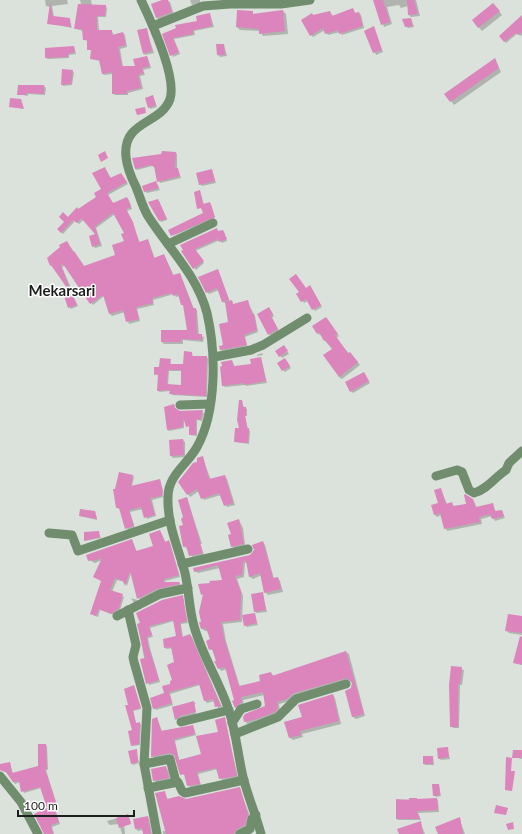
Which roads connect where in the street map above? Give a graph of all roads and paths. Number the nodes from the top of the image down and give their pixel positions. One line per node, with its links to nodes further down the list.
1 (141, 0): 3 (street)
2 (310, 0): 3 (street)
3 (153, 26): 5 (street)
4 (213, 224): 5 (street)
5 (168, 244): 7 (street)
6 (307, 318): 7 (street)
7 (214, 357): 8 (street)
8 (210, 404): 9 (street); 12 (street)
9 (180, 405)
10 (522, 451): 11 (street)
11 (436, 476)
12 (170, 520): 13 (street); 15 (street)
13 (49, 533)
14 (248, 549): 15 (street)
15 (182, 564): 16 (street)
16 (188, 588): 17 (street); 21 (street)
17 (128, 610): 18 (street); 25 (street)
18 (117, 616)
19 (346, 684): 24 (street)
20 (257, 704): 23 (street)
21 (229, 710): 22 (street); 23 (street)
22 (181, 722)
23 (232, 723): 24 (street)
24 (235, 734): 27 (street)
25 (144, 764): 28 (street); 29 (street)
26 (0, 776): 31 (street)
27 (244, 780): 28 (street); 30 (street)
28 (176, 782): 29 (street)
29 (148, 788): 32 (street)
30 (256, 815): 33 (street); 34 (street)
31 (38, 834)
32 (157, 834)
33 (240, 834)
34 (261, 834)

